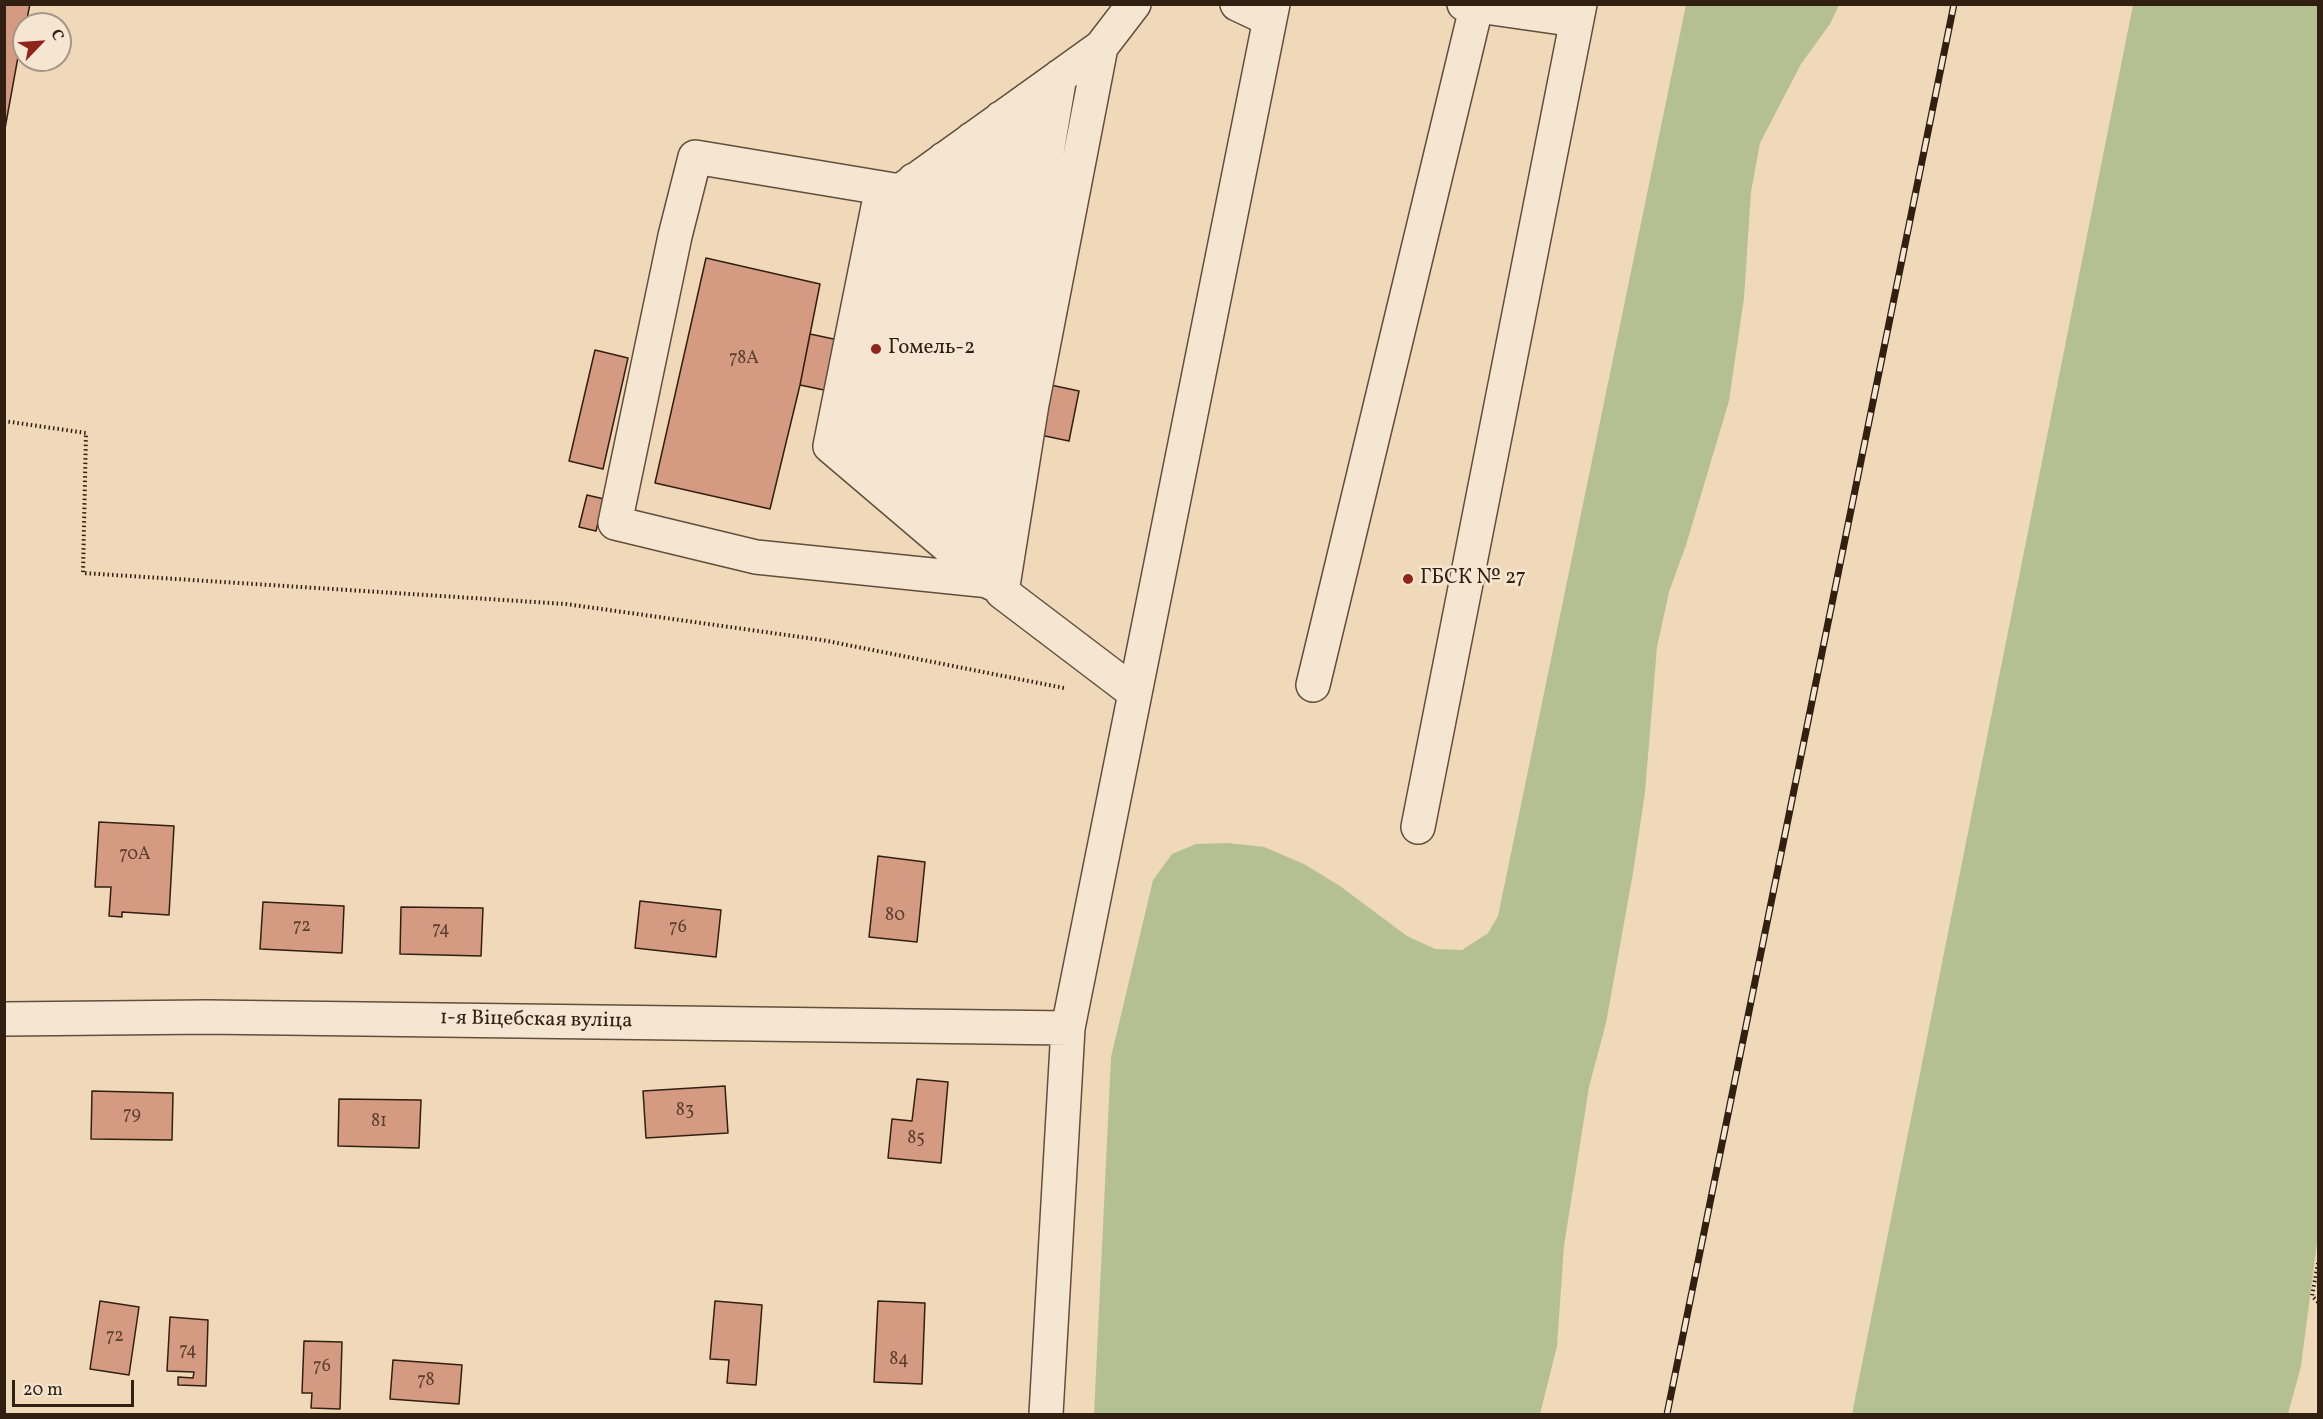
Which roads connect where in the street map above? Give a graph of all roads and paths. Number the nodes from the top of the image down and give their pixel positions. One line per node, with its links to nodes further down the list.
1 (1134, 4): 6 (street)
2 (1237, 4): 4 (street)
3 (1472, 5): 5 (street); 17 (street)
4 (1271, 12): 19 (street)
5 (1578, 12): 20 (street)
6 (1101, 47): 7 (street); 16 (street)
7 (1060, 76): 8 (street); 16 (street)
8 (1028, 99): 9 (street); 15 (street)
9 (1001, 118): 10 (street); 15 (street)
10 (972, 139): 11 (street); 15 (street)
11 (944, 159): 12 (street); 14 (street)
12 (907, 186): 14 (street); 16 (street)
13 (4, 421): 18 (path)
14 (867, 476): 15 (street)
15 (927, 528): 16 (street)
16 (989, 581): 19 (street)
17 (1313, 686)
18 (1075, 690)
19 (1135, 693): 22 (street)
20 (1418, 826)
21 (4, 1018): 22 (street, 1-я Віцебская вуліца)
22 (1068, 1028): 25 (street)
23 (2319, 1263): 24 (path)
24 (2319, 1302)
25 (1046, 1414)

